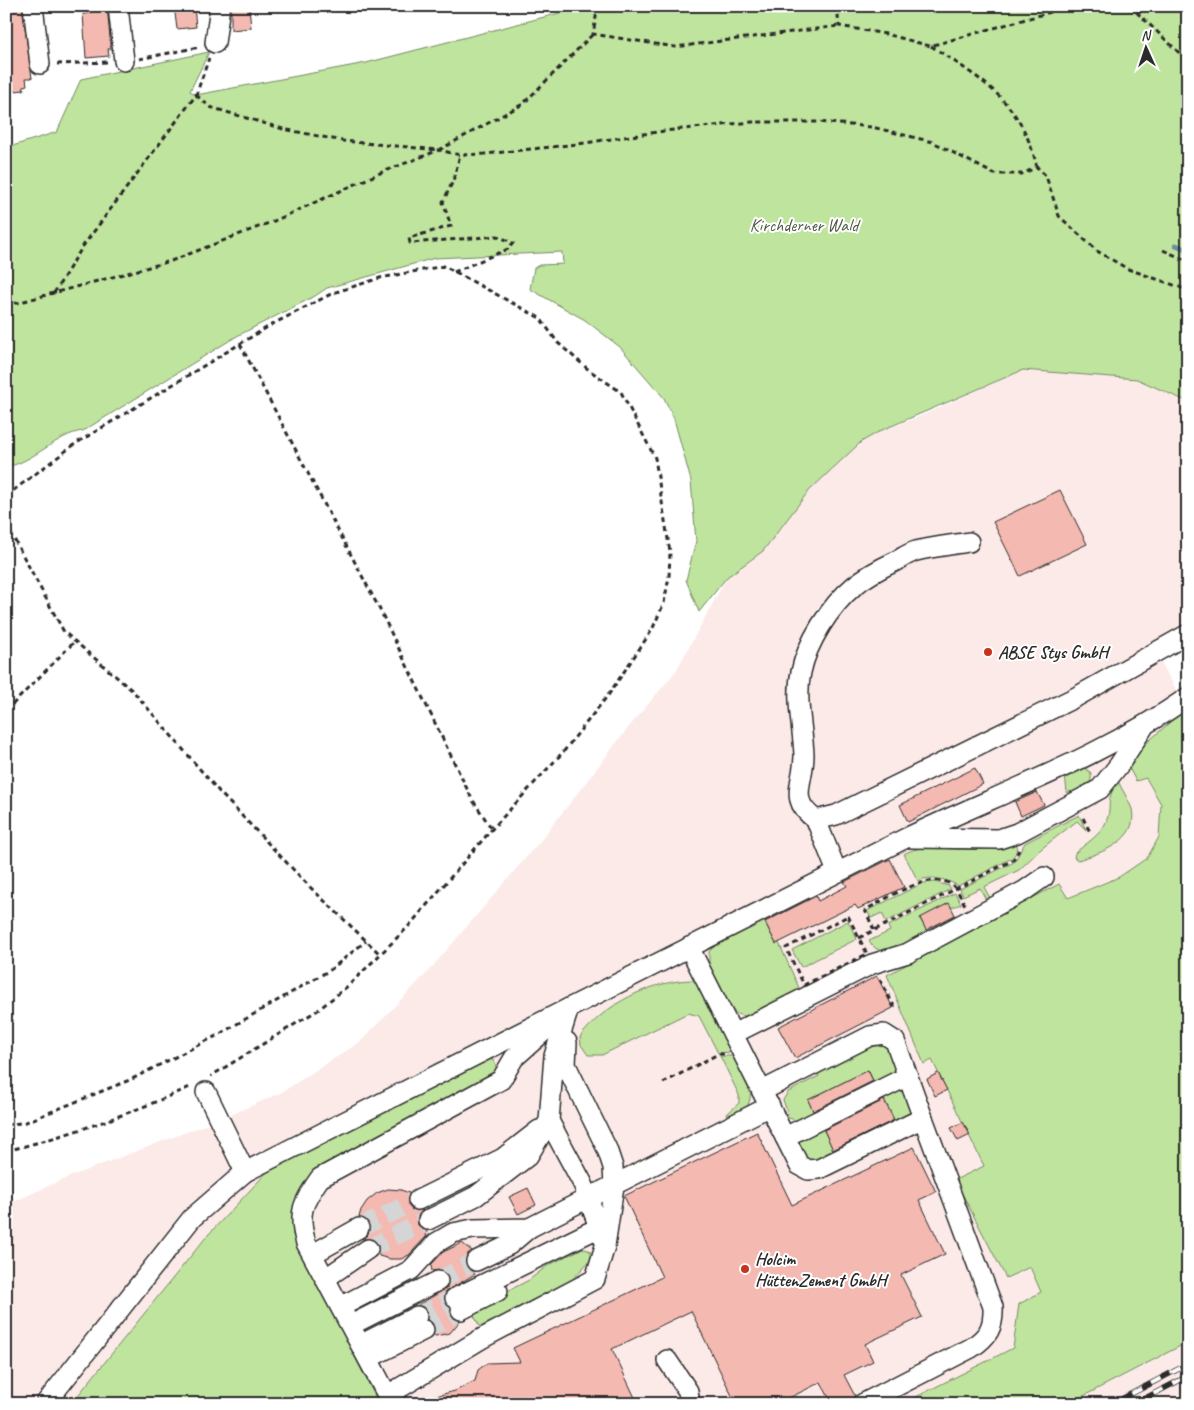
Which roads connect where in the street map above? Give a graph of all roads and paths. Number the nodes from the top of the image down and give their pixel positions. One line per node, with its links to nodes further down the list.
1 (33, 6): 14 (street)
2 (118, 6): 12 (street)
3 (220, 6): 10 (street)
4 (598, 6): 9 (path)
5 (837, 6): 8 (path)
6 (1072, 6): 11 (path)
7 (1130, 6): 13 (path)
8 (839, 26): 9 (path); 11 (path)
9 (593, 34): 16 (path)
10 (215, 43): 15 (path)
11 (930, 46): 18 (path)
12 (124, 61)
13 (1188, 61)
14 (40, 64)
15 (196, 95): 16 (path); 23 (path)
16 (439, 150): 17 (path); 23 (path)
17 (460, 155): 18 (path); 21 (path)
18 (1037, 168): 22 (path)
19 (1163, 250): 20 (path)
20 (1188, 260)
21 (454, 272): 25 (path); 36 (path)
22 (1188, 290)
23 (54, 293): 24 (path)
24 (6, 306)
25 (240, 344): 26 (path); 36 (path)
26 (6, 496)
27 (6, 524): 30 (path)
28 (968, 542): 35 (street)
29 (1188, 634): 35 (street)
30 (75, 641): 32 (path); 46 (path)
31 (1188, 697): 33 (street)
32 (6, 711)
33 (1144, 727): 38 (street); 38 (street)
34 (1080, 813): 37 (path)
35 (816, 820): 40 (street)
36 (492, 829): 48 (path)
37 (1090, 832)
38 (906, 838): 40 (street)
39 (1021, 843): 42 (path)
40 (837, 872): 47 (street)
41 (1044, 877): 43 (street)
42 (956, 889): 43 (path); 44 (path); 44 (path)
43 (972, 918): 52 (street)
44 (874, 930): 45 (path)
45 (859, 938): 45 (path)
46 (366, 941): 48 (path); 60 (path)
47 (689, 947): 50 (street); 52 (street)
48 (380, 954): 56 (path)
49 (877, 973): 51 (path)
50 (569, 1008): 59 (street); 63 (street); 64 (street); 73 (street)
51 (896, 1010)
52 (733, 1034): 57 (street)
53 (733, 1054): 55 (path)
54 (908, 1076): 57 (street); 58 (street); 61 (street)
55 (663, 1083)
56 (202, 1085): 62 (path); 63 (street)
57 (766, 1098): 61 (street); 64 (street)
58 (923, 1118): 61 (street); 86 (street)
59 (549, 1121): 65 (street); 66 (street); 67 (street)
60 (6, 1125)
61 (785, 1137)
62 (6, 1152)
63 (245, 1172): 84 (street)
64 (614, 1186): 65 (street); 71 (street)
65 (589, 1198): 68 (street); 70 (street)
66 (418, 1200)
67 (428, 1220)
68 (600, 1227): 71 (street); 77 (street)
69 (359, 1228): 73 (street)
70 (529, 1228): 74 (street); 78 (street)
71 (605, 1246): 83 (street)
72 (368, 1249): 75 (street)
73 (313, 1254): 75 (street)
74 (476, 1261)
75 (326, 1278): 78 (street)
76 (438, 1281): 80 (street)
77 (458, 1304)
78 (342, 1306): 80 (street)
79 (420, 1323): 81 (street)
80 (352, 1325): 81 (street)
81 (365, 1351): 83 (street)
82 (666, 1360): 85 (street)
83 (390, 1399)
84 (45, 1404)
85 (690, 1404)
86 (862, 1404)

